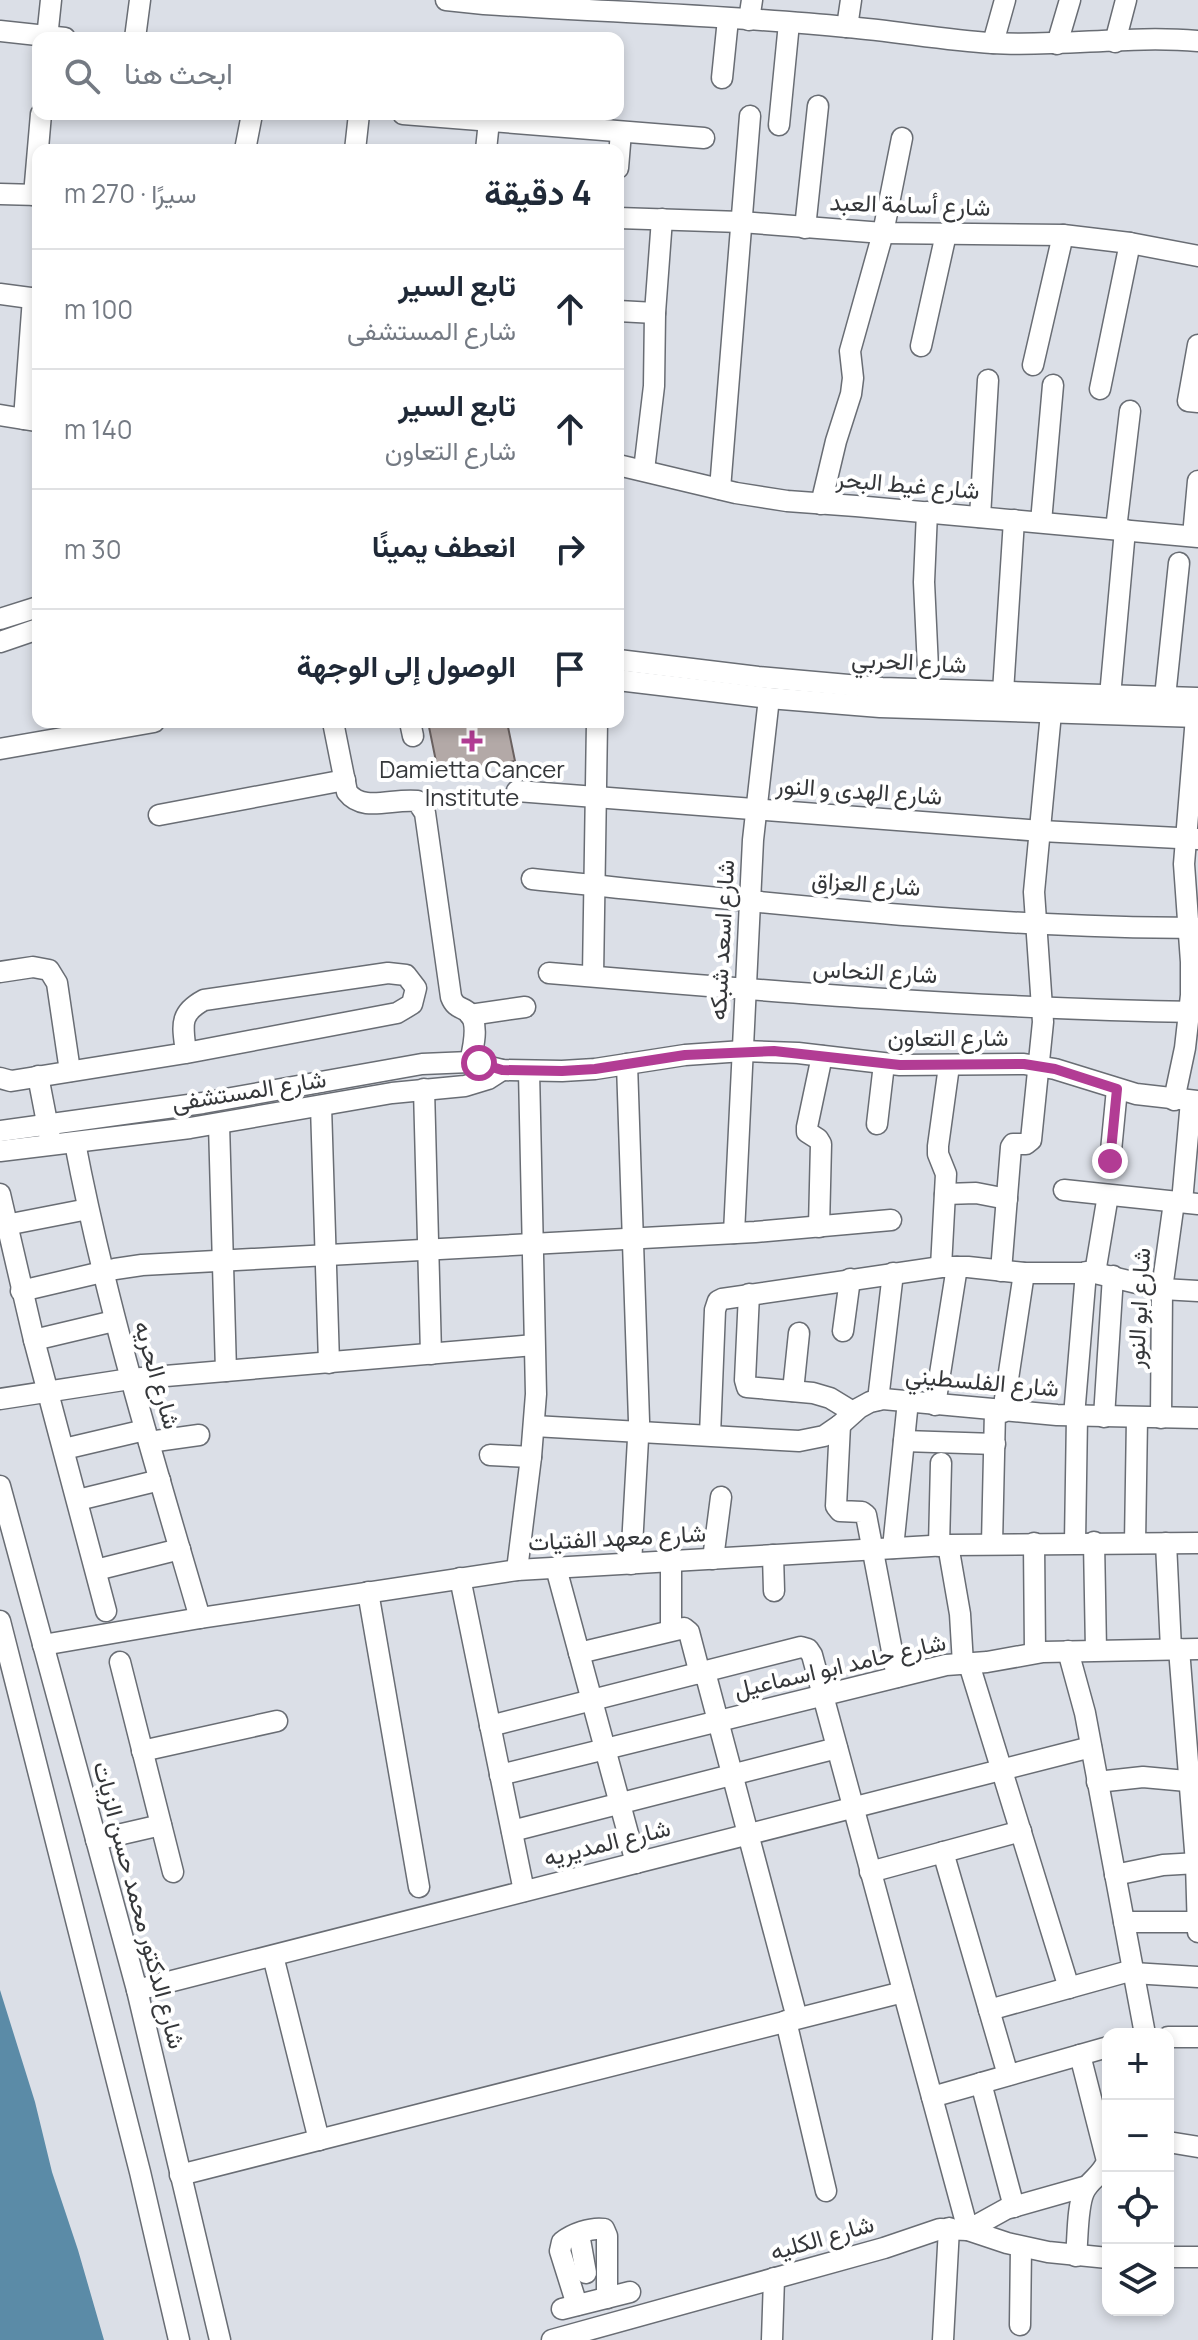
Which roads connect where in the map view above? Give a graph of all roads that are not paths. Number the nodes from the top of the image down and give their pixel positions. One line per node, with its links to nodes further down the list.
1 (51, 0): 13 (street)
2 (140, 0): 14 (street)
3 (446, 0): 9 (street)
4 (851, 0): 11 (street)
5 (1005, 0): 18 (street)
6 (1070, 0): 19 (street)
7 (1126, 0): 17 (street)
8 (751, 10): 9 (street); 10 (street)
9 (728, 19): 20 (street)
10 (789, 23): 11 (street); 28 (street)
11 (847, 27): 18 (street)
12 (0, 31): 15 (street)
13 (53, 32)
14 (137, 32)
15 (32, 35)
16 (1198, 41): 17 (street)
17 (1115, 42): 19 (street)
18 (993, 43): 19 (street)
19 (1057, 44)
20 (722, 78)
21 (818, 106): 42 (street)
22 (750, 116): 41 (street)
23 (41, 120): 32 (street)
24 (251, 120): 33 (street)
25 (358, 120): 34 (street)
26 (477, 120): 27 (street)
27 (489, 121): 29 (street); 35 (street)
28 (779, 125)
29 (621, 132): 30 (street); 36 (street)
30 (704, 138)
31 (902, 138): 43 (street)
32 (39, 144)
33 (246, 144)
34 (356, 144)
35 (487, 144)
36 (620, 144)
37 (0, 194): 38 (street)
38 (32, 195)
39 (624, 218): 40 (street, شارع أسامة العبد)
40 (662, 219): 41 (street, شارع أسامة العبد); 51 (street)
41 (741, 222): 42 (street, شارع أسامة العبد); 66 (street)
42 (805, 228): 43 (street, شارع أسامة العبد)
43 (883, 233): 44 (street, شارع أسامة العبد); 67 (street)
44 (946, 234): 45 (street, شارع أسامة العبد); 53 (street)
45 (1063, 235): 46 (street, شارع أسامة العبد); 54 (street)
46 (1130, 243): 47 (street, شارع أسامة العبد); 57 (street)
47 (1198, 256)
48 (0, 294): 49 (street)
49 (32, 298)
50 (624, 311): 51 (street)
51 (655, 313): 64 (street)
52 (1198, 345): 59 (street)
53 (921, 346)
54 (1033, 365)
55 (988, 380): 69 (street)
56 (1053, 385): 71 (street)
57 (1100, 389)
58 (32, 396): 62 (street)
59 (1193, 402)
60 (1130, 411): 72 (street)
61 (0, 415): 62 (street)
62 (31, 420)
63 (624, 466): 64 (street, شارع غيط البحر)
64 (644, 470): 66 (street, شارع غيط البحر)
65 (1198, 481): 73 (street)
66 (720, 489): 67 (street, شارع غيط البحر)
67 (821, 504): 68 (street, شارع غيط البحر)
68 (927, 512): 69 (street, شارع غيط البحر); 81 (street)
69 (980, 517): 70 (street, شارع غيط البحر)
70 (1014, 520): 71 (street, شارع غيط البحر); 82 (street)
71 (1041, 522): 72 (street, شارع غيط البحر)
72 (1120, 530): 73 (street, شارع غيط البحر); 85 (street)
73 (1196, 537)
74 (1179, 563): 83 (street)
75 (32, 609): 76 (street)
76 (7, 616): 77 (street)
77 (30, 631): 78 (street)
78 (0, 642)
79 (624, 661): 81 (street, شارع الحربي)
80 (624, 681): 84 (street, شارع الحربي)
81 (929, 690): 82 (street, شارع الحربي)
82 (1003, 692): 85 (street, شارع الحربي)
83 (1165, 697): 85 (street, شارع الحربي); 86 (street, شارع الحربي)
84 (769, 698): 87 (street, شارع الحربي); 95 (street, شارع اسعد شبكه)
85 (1097, 702): 86 (street, شارع الحربي); 87 (street, شارع الحربي)
86 (1197, 711): 98 (street, شارع ابو النور)
87 (1051, 713): 97 (street)
88 (120, 728): 91 (street)
89 (334, 728): 92 (street)
90 (597, 728): 94 (street)
91 (0, 749)
92 (345, 780): 96 (street); 111 (street)
93 (517, 791): 94 (street, شارع الهدى و النور)
94 (595, 797): 95 (street, شارع الهدى و النور); 100 (street)
95 (755, 809): 97 (street, شارع الهدى و النور); 101 (street, شارع اسعد شبكه)
96 (159, 815)
97 (1041, 831): 98 (street, شارع الهدى و النور); 102 (street)
98 (1191, 839): 103 (street, شارع ابو النور)
99 (532, 879): 100 (street, شارع العزاق)
100 (594, 885): 101 (street, شارع العزاق); 106 (street)
101 (749, 901): 102 (street, شارع العزاق); 107 (street, شارع اسعد شبكه)
102 (1035, 924): 103 (street, شارع العزاق); 109 (street)
103 (1193, 928): 110 (street, شارع ابو النور)
104 (0, 972): 121 (street)
105 (549, 973): 106 (street, شارع النحاس)
106 (593, 976): 107 (street, شارع النحاس)
107 (746, 990): 109 (street, شارع النحاس); 112 (street, شارع اسعد شبكه)
108 (525, 1007): 111 (street)
109 (1043, 1007): 110 (street, شارع النحاس); 119 (street)
110 (1194, 1012): 127 (street, شارع ابو النور)
111 (470, 1015): 115 (street)
112 (743, 1051): 114 (street, شارع التعاون); 116 (street, شارع المستشفى); 147 (street, شارع اسعد شبكه)
113 (186, 1053): 113 (street); 121 (street)
114 (822, 1056): 117 (street, شارع التعاون); 146 (street)
115 (470, 1062): 120 (street, شارع المستشفى); 131 (street, شارع المستشفى)
116 (627, 1064): 122 (street, شارع المستشفى); 148 (street)
117 (884, 1064): 118 (street, شارع التعاون); 130 (street)
118 (949, 1066): 119 (street, شارع التعاون); 139 (street)
119 (1039, 1066): 126 (street, شارع التعاون); 141 (street)
120 (502, 1070): 122 (street, شارع المستشفى); 125 (street, شارع المستشفى)
121 (70, 1071): 123 (street)
122 (529, 1071): 149 (street)
123 (38, 1076): 124 (street); 131 (street)
124 (0, 1078)
125 (424, 1089): 128 (street, شارع المستشفى); 150 (street)
126 (1117, 1089): 127 (street, شارع التعاون); 136 (street)
127 (1188, 1100): 142 (street, شارع ابو النور)
128 (321, 1106): 129 (street, شارع المستشفى); 151 (street)
129 (219, 1124): 133 (street, شارع المستشفى); 152 (street)
130 (877, 1124)
131 (47, 1125): 132 (street, شارع المستشفى); 134 (street)
132 (0, 1131)
133 (75, 1143): 134 (street, شارع المستشفى); 143 (street, شارع الحريه)
134 (51, 1146): 135 (street, شارع المستشفى)
135 (0, 1151)
136 (1110, 1161)
137 (1064, 1190): 140 (street)
138 (0, 1194): 145 (street)
139 (945, 1194): 141 (street); 153 (street)
140 (1108, 1195): 142 (street); 158 (street)
141 (1007, 1199): 154 (street)
142 (1185, 1203): 160 (street, شارع ابو النور)
143 (88, 1209): 145 (street); 155 (street, شارع الحريه)
144 (891, 1220): 146 (street)
145 (6, 1225): 161 (street)
146 (819, 1227): 147 (street)
147 (734, 1233): 148 (street)
148 (633, 1238): 149 (street); 187 (street)
149 (532, 1244): 150 (street); 168 (street)
150 (428, 1249): 151 (street); 169 (street)
151 (326, 1255): 152 (street); 170 (street)
152 (222, 1260): 155 (street); 171 (street)
153 (949, 1267): 154 (street); 156 (street); 178 (street)
154 (1001, 1271): 157 (street)
155 (102, 1272): 161 (street); 164 (street, شارع الحريه)
156 (893, 1273): 159 (street); 176 (street)
157 (1024, 1273): 158 (street); 179 (street)
158 (1098, 1274): 160 (street); 180 (street); 181 (street)
159 (850, 1279): 163 (street); 165 (street)
160 (1162, 1289): 162 (street); 183 (street, شارع ابو النور)
161 (21, 1291): 167 (street)
162 (1198, 1291)
163 (749, 1294): 174 (street); 189 (street)
164 (114, 1321): 167 (street); 172 (street, شارع الحريه)
165 (843, 1331)
166 (799, 1333): 174 (street)
167 (34, 1340): 173 (street)
168 (534, 1345): 169 (street); 186 (street)
169 (431, 1354): 170 (street)
170 (329, 1363): 171 (street)
171 (226, 1371): 172 (street)
172 (130, 1379): 173 (street); 190 (street, شارع الحريه)
173 (48, 1391): 175 (street); 193 (street)
174 (793, 1391): 185 (street)
175 (0, 1399)
176 (878, 1400): 177 (street, شارع الفلسطيني); 185 (street, شارع الفلسطيني)
177 (908, 1401): 178 (street, شارع الفلسطيني); 191 (street)
178 (935, 1405): 179 (street, شارع الفلسطيني)
179 (999, 1411): 180 (street, شارع الفلسطيني); 192 (street)
180 (1076, 1416): 181 (street, شارع الفلسطيني); 201 (street)
181 (1104, 1417): 182 (street, شارع الفلسطيني)
182 (1137, 1418): 183 (street, شارع الفلسطيني); 203 (street)
183 (1161, 1418): 184 (street, شارع الفلسطيني)
184 (1198, 1418)
185 (847, 1419): 189 (street, شارع الفلسطيني); 210 (street)
186 (534, 1426): 187 (street, شارع الفلسطيني); 195 (street)
187 (639, 1431): 189 (street, شارع الفلسطيني); 214 (street)
188 (199, 1435): 190 (street)
189 (710, 1435)
190 (147, 1436): 193 (street); 197 (street, شارع الحريه)
191 (904, 1441): 192 (street); 208 (street)
192 (995, 1444): 206 (street)
193 (64, 1449): 200 (street)
194 (490, 1455): 195 (street)
195 (531, 1457): 217 (street)
196 (941, 1463): 207 (street)
197 (160, 1480): 200 (street); 209 (street, شارع الحريه)
198 (0, 1486): 225 (street, شارع الدكتور محمد حسن الزيات)
199 (721, 1497): 212 (street)
200 (78, 1500): 216 (street)
201 (1085, 1542): 202 (street, شارع معهد الفتيات); 203 (street, شارع معهد الفتيات); 227 (street)
202 (1034, 1543): 206 (street, شارع معهد الفتيات); 229 (street)
203 (1135, 1543): 204 (street, شارع معهد الفتيات)
204 (1166, 1543): 205 (street, شارع معهد الفتيات); 226 (street)
205 (1198, 1543)
206 (992, 1544): 207 (street, شارع معهد الفتيات)
207 (944, 1545): 208 (street, شارع معهد الفتيات); 232 (street)
208 (893, 1548): 210 (street, شارع معهد الفتيات)
209 (180, 1549): 216 (street); 222 (street, شارع الحريه)
210 (872, 1549): 211 (street, شارع معهد الفتيات); 234 (street)
211 (773, 1555): 212 (street, شارع معهد الفتيات); 219 (street)
212 (713, 1559): 213 (street, شارع معهد الفتيات)
213 (671, 1561): 214 (street, شارع معهد الفتيات); 224 (street)
214 (631, 1564): 215 (street, شارع معهد الفتيات)
215 (556, 1568): 217 (street, شارع معهد الفتيات); 230 (street)
216 (96, 1570): 221 (street)
217 (517, 1570): 218 (street, شارع معهد الفتيات)
218 (460, 1578): 220 (street, شارع معهد الفتيات); 239 (street)
219 (774, 1591)
220 (368, 1592): 222 (street, شارع معهد الفتيات); 262 (street)
221 (106, 1611)
222 (200, 1618): 225 (street, شارع معهد الفتيات)
223 (0, 1621): 305 (street)
224 (671, 1630): 230 (street); 233 (street)
225 (43, 1645): 255 (street, شارع الدكتور محمد حسن الزيات)
226 (1183, 1649): 227 (street, شارع حامد ابو اسماعيل); 247 (street)
227 (1096, 1650): 228 (street, شارع حامد ابو اسماعيل)
228 (1068, 1651): 229 (street, شارع حامد ابو اسماعيل); 240 (street)
229 (1035, 1652): 232 (street, شارع حامد ابو اسماعيل)
230 (579, 1653): 236 (street)
231 (120, 1662): 243 (street)
232 (966, 1664): 234 (street, شارع حامد ابو اسماعيل); 244 (street)
233 (703, 1673): 235 (street); 236 (street); 238 (street)
234 (897, 1677): 235 (street, شارع حامد ابو اسماعيل)
235 (823, 1695): 238 (street, شارع حامد ابو اسماعيل); 241 (street)
236 (592, 1702): 239 (street); 242 (street)
237 (277, 1721): 243 (street)
238 (718, 1721): 242 (street, شارع حامد ابو اسماعيل); 246 (street)
239 (490, 1726): 245 (street)
240 (1091, 1747): 244 (street, شارع المديريه); 248 (street)
241 (837, 1748): 246 (street); 250 (street)
242 (605, 1749): 245 (street, شارع حامد ابو اسماعيل); 249 (street)
243 (142, 1751): 251 (street)
244 (1001, 1769): 250 (street, شارع المديريه); 253 (street)
245 (500, 1775): 252 (street)
246 (732, 1775): 249 (street); 254 (street)
247 (1194, 1781): 248 (street); 258 (street)
248 (1097, 1782): 261 (street)
249 (620, 1803): 252 (street); 257 (street)
250 (853, 1807): 254 (street, شارع المديريه); 260 (street)
251 (161, 1825): 255 (street); 259 (street)
252 (512, 1831): 263 (street)
253 (1021, 1831): 256 (street); 270 (street)
254 (748, 1834): 257 (street, شارع المديريه); 274 (street)
255 (96, 1840): 271 (street, شارع الدكتور محمد حسن الزيات)
256 (943, 1852): 260 (street); 273 (street)
257 (636, 1863): 263 (street, شارع المديريه)
258 (1197, 1863): 261 (street); 265 (street)
259 (173, 1872)
260 (870, 1872): 272 (street)
261 (1115, 1875): 264 (street)
262 (419, 1887)
263 (524, 1891): 267 (street, شارع المديريه)
264 (1124, 1922): 265 (street); 268 (street)
265 (1198, 1922): 266 (street)
266 (1198, 1932)
267 (273, 1956): 271 (street, شارع المديريه); 284 (street)
268 (1133, 1972): 269 (street); 270 (street); 275 (street)
269 (1198, 1977)
270 (1069, 1988): 273 (street)
271 (137, 1990): 288 (street, شارع الدكتور محمد حسن الزيات)
272 (903, 1992): 274 (street); 282 (street)
273 (989, 2010): 280 (street)
274 (792, 2020): 284 (street); 290 (street)
275 (1144, 2028)
276 (1174, 2037): 277 (street)
277 (1198, 2037)
278 (1102, 2049): 279 (street)
279 (1080, 2055): 280 (street); 283 (street)
280 (1008, 2075): 281 (street)
281 (981, 2083): 282 (street); 291 (street)
282 (932, 2097): 292 (street)
283 (1102, 2121)
284 (319, 2140): 288 (street)
285 (1174, 2143): 286 (street)
286 (1198, 2147)
287 (1102, 2172): 289 (street)
288 (180, 2175): 306 (street, شارع الدكتور محمد حسن الزيات)
289 (1087, 2186): 291 (street, شارع الكليه); 295 (street)
290 (826, 2191)
291 (1014, 2207): 292 (street, شارع الكليه)
292 (959, 2229): 294 (street); 300 (street, شارع الكليه); 309 (street)
293 (579, 2234): 299 (street); 302 (street); 302 (street)
294 (1021, 2247): 295 (street); 303 (street)
295 (1076, 2256): 298 (street)
296 (1174, 2257): 297 (street)
297 (1198, 2257)
298 (1102, 2258)
299 (586, 2273)
300 (774, 2278): 304 (street, شارع الكليه); 308 (street)
301 (630, 2292): 302 (street)
302 (585, 2304): 304 (street)
303 (1020, 2325)
304 (598, 2327): 307 (street, شارع الكليه)
305 (179, 2340)
306 (220, 2340)
307 (552, 2340)
308 (772, 2340)
309 (943, 2340)

